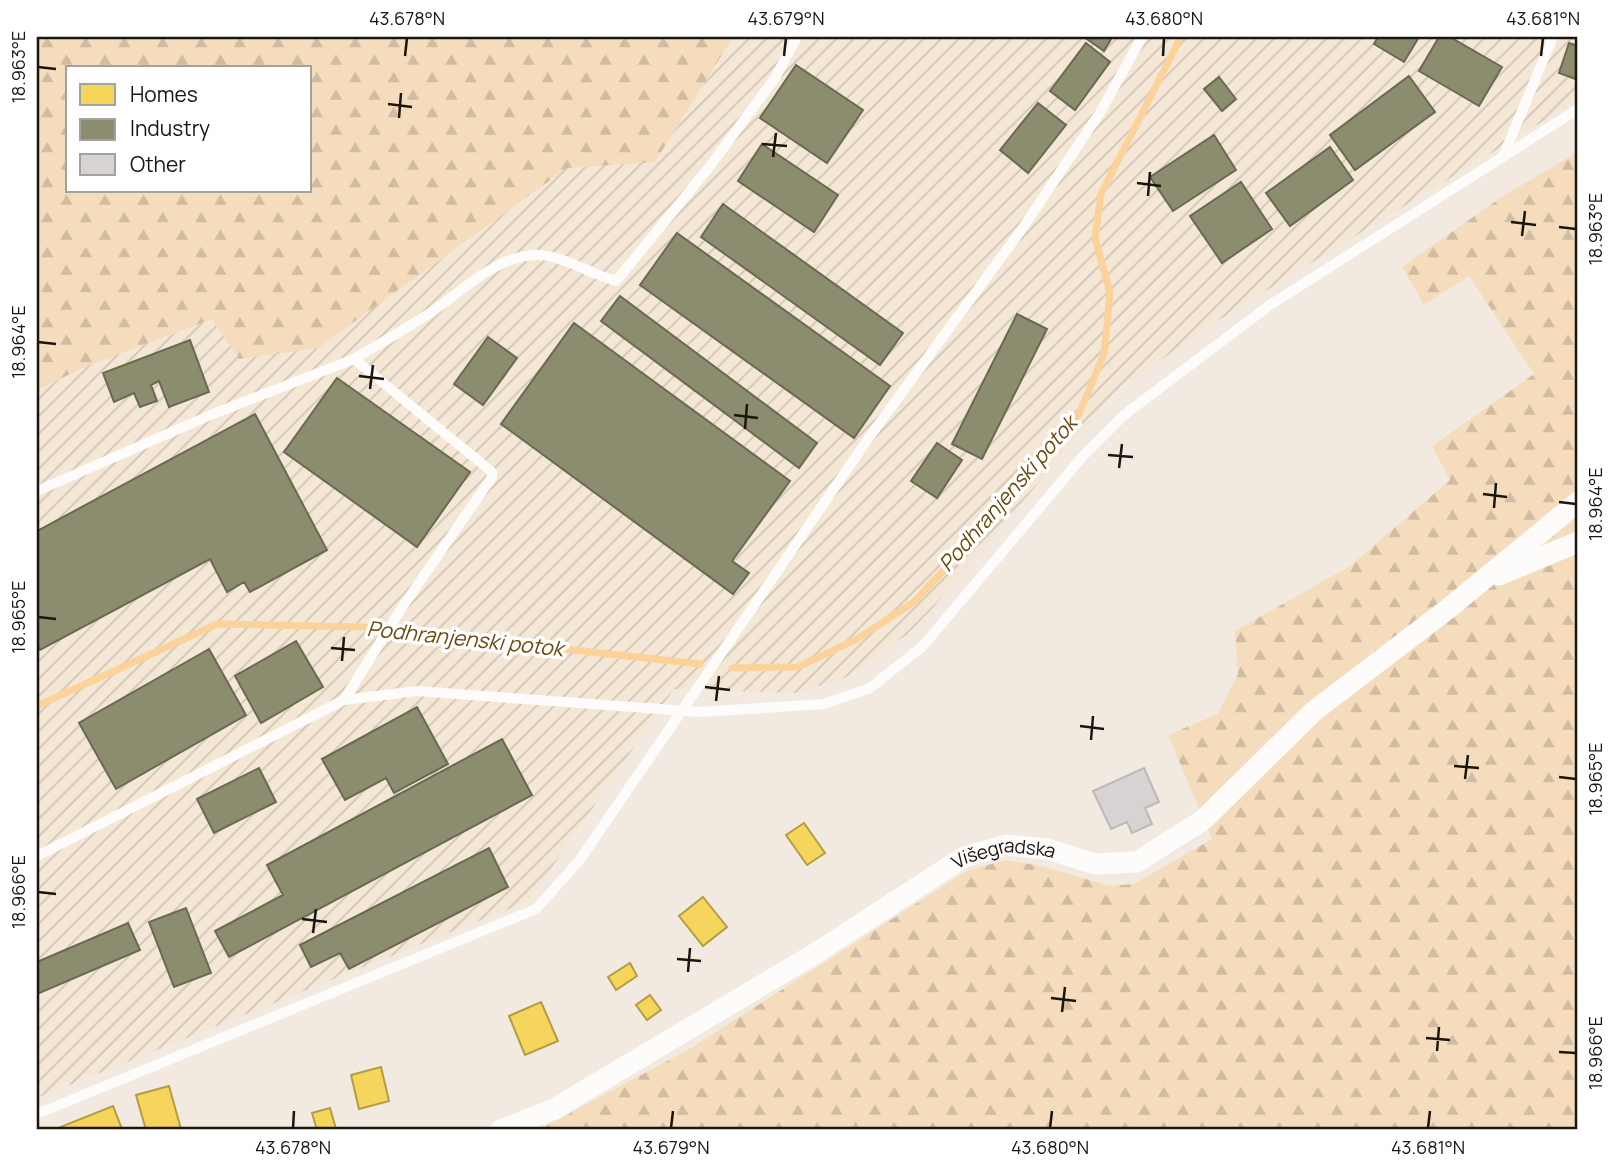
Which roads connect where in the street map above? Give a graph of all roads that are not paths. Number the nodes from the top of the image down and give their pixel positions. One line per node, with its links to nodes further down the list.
1 (797, 37): 6 (lane)
2 (1142, 37): 12 (lane)
3 (1553, 37): 5 (lane)
4 (1578, 108): 5 (lane)
5 (1504, 154): 12 (lane)
6 (354, 359): 7 (lane); 11 (lane)
7 (37, 491)
8 (1578, 502): 10 (street)
9 (1578, 542): 10 (street)
10 (1477, 584): 15 (street, Višegradska)
11 (344, 700): 12 (lane); 13 (lane)
12 (682, 709): 14 (lane)
13 (37, 856)
14 (37, 1114)
15 (501, 1130)

